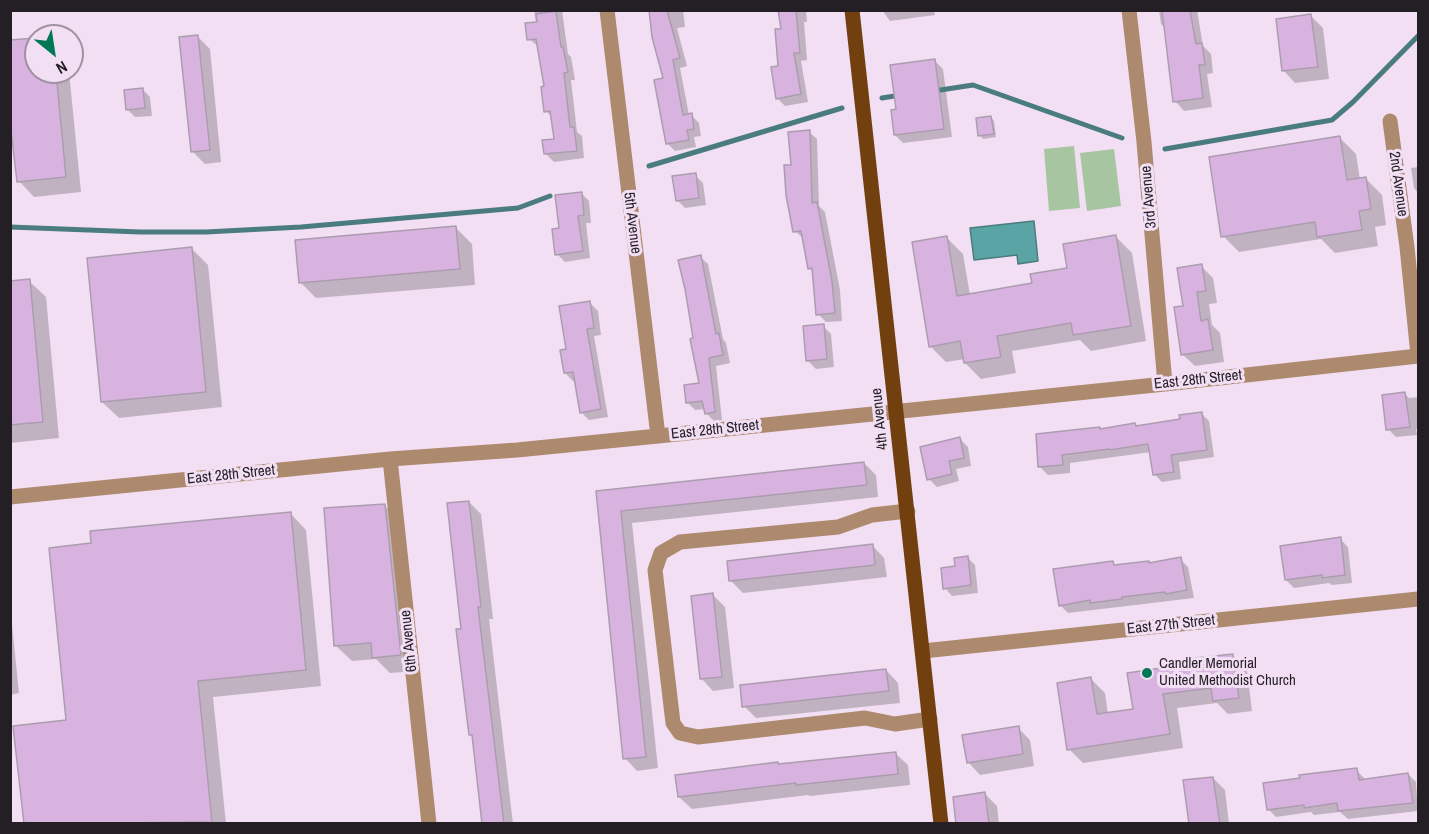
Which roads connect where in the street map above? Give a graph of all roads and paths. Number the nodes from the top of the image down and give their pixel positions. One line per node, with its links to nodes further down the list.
1 (607, 10): 8 (street, 5th Avenue)
2 (852, 10): 7 (main road, 4th Avenue)
3 (1129, 10): 6 (street, 3rd Avenue)
4 (1390, 121): 5 (street, 2nd Avenue)
5 (1419, 356): 6 (street, East 28th Street)
6 (1165, 384): 7 (street, East 28th Street)
7 (897, 411): 8 (street, East 28th Street); 11 (main road, 4th Avenue)
8 (658, 436): 9 (street, East 28th Street)
9 (390, 459): 10 (street, East 28th Street); 15 (street, 6th Avenue)
10 (10, 497)
11 (908, 511): 13 (main road, 4th Avenue); 14 (street)
12 (1419, 599): 13 (street, East 27th Street)
13 (923, 651): 14 (main road, 4th Avenue)
14 (930, 719): 16 (main road, 4th Avenue)
15 (429, 824)
16 (941, 824)

